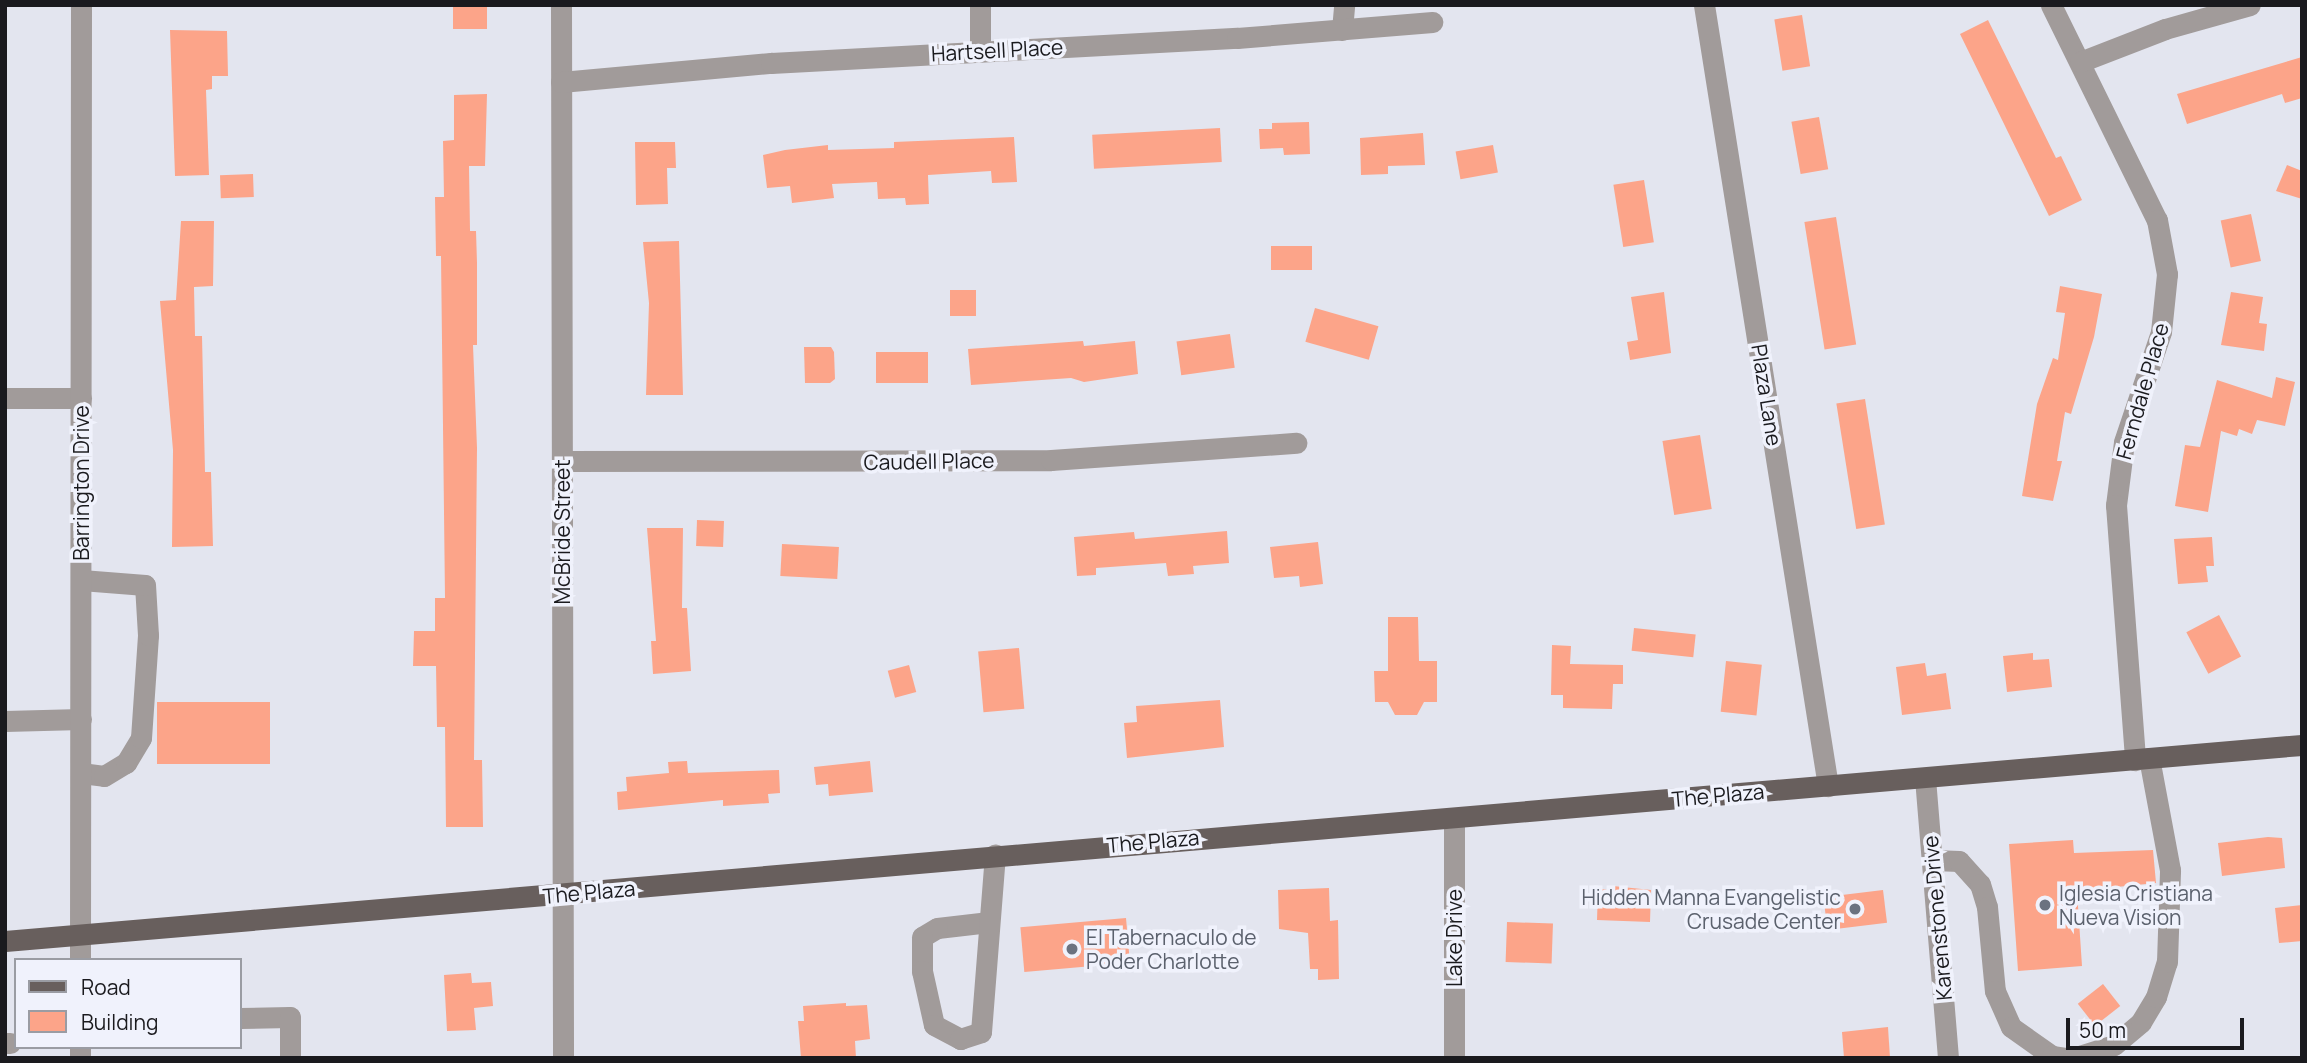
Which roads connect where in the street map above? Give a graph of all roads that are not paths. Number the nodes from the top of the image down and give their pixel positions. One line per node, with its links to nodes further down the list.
1 (81, 5): 14 (street, Barrington Drive)
2 (561, 5): 12 (street, McBride Street)
3 (980, 5): 10 (street)
4 (1344, 5): 9 (street)
5 (1704, 5): 24 (street, Plaza Lane)
6 (2051, 5): 11 (street, Ferndale Place)
7 (2250, 5): 11 (street)
8 (1432, 22): 9 (street, Hartsell Place)
9 (1342, 30): 10 (street, Hartsell Place)
10 (980, 50): 12 (street, Hartsell Place)
11 (2080, 62): 21 (street, Ferndale Place)
12 (561, 82): 16 (street, McBride Street)
13 (5, 398): 14 (street)
14 (81, 398): 17 (street, Barrington Drive)
15 (1296, 443): 16 (street, Caudell Place)
16 (562, 461): 28 (street, McBride Street)
17 (81, 580): 18 (street, Barrington Drive); 22 (street)
18 (81, 719): 19 (street); 22 (street, Barrington Drive)
19 (5, 721)
20 (2302, 745): 21 (main road, The Plaza)
21 (2142, 759): 23 (main road, The Plaza); 39 (street, Ferndale Place)
22 (81, 773): 30 (street, Barrington Drive)
23 (1925, 778): 24 (main road, The Plaza); 27 (street, Karenstone Drive)
24 (1828, 786): 25 (main road, The Plaza)
25 (1454, 818): 26 (main road, The Plaza); 36 (street, Lake Drive)
26 (995, 855): 28 (main road, The Plaza); 29 (street)
27 (1933, 860): 37 (street, Karenstone Drive); 38 (street)
28 (564, 894): 30 (main road, The Plaza); 35 (street, McBride Street)
29 (989, 922): 29 (street)
30 (79, 933): 31 (main road, The Plaza); 32 (street, Barrington Drive)
31 (5, 941)
32 (80, 958)
33 (242, 1018): 34 (street)
34 (290, 1058)
35 (563, 1058)
36 (1454, 1058)
37 (1948, 1058)
38 (2067, 1058)
39 (2073, 1058)

